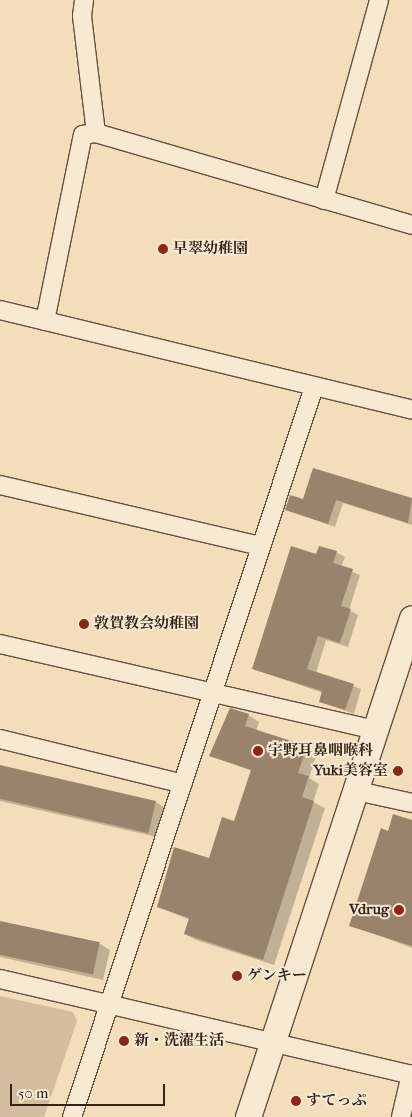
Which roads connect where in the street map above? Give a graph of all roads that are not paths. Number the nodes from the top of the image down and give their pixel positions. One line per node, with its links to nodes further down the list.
1 (84, 0): 3 (street)
2 (379, 0): 4 (street)
3 (96, 133): 4 (street); 7 (street)
4 (324, 200): 5 (street)
5 (412, 225)
6 (0, 310): 7 (street)
7 (45, 321): 8 (street)
8 (314, 387): 9 (street); 11 (street)
9 (412, 410)
10 (0, 485): 11 (street)
11 (260, 546): 14 (street)
12 (412, 618): 15 (street)
13 (0, 644): 14 (street)
14 (212, 692): 15 (street); 17 (street)
15 (376, 730): 18 (street)
16 (0, 739): 17 (street)
17 (183, 784): 21 (street)
18 (357, 791): 19 (street); 22 (street)
19 (412, 803)
20 (0, 979): 21 (street)
21 (110, 1005): 22 (street); 24 (street)
22 (273, 1041): 23 (street); 25 (street)
23 (411, 1075): 26 (street)
24 (72, 1117)
25 (248, 1117)
26 (401, 1117)

